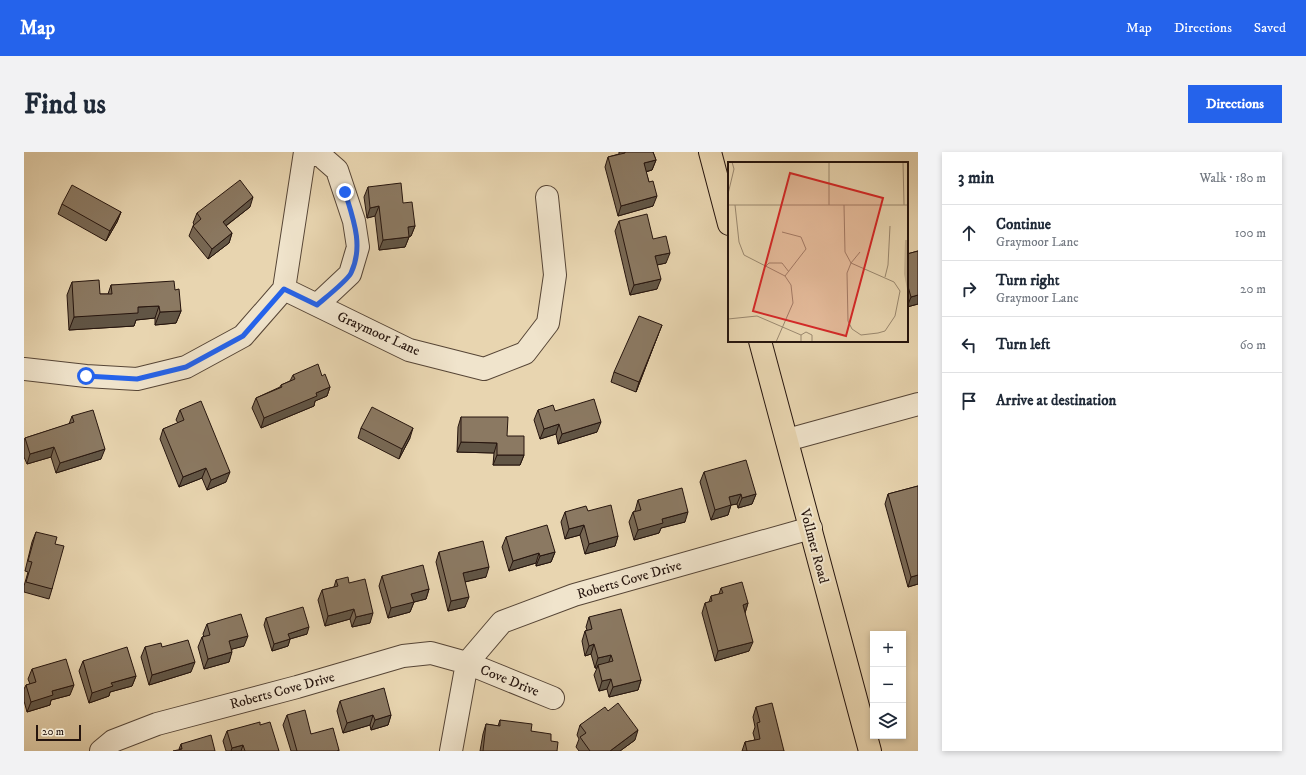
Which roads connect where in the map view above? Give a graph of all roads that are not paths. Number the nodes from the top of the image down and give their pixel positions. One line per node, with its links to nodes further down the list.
1 (305, 152): 5 (street); 6 (street)
2 (710, 152): 4 (main road)
3 (547, 198): 6 (street, Graymoor Lane)
4 (728, 220)
5 (284, 289): 6 (street, Graymoor Lane); 8 (street)
6 (317, 305)
7 (760, 342): 10 (main road, Vollmer Road)
8 (24, 369)
9 (918, 404): 10 (street)
10 (787, 440): 11 (main road, Vollmer Road)
11 (810, 528): 12 (street, Roberts Cove Drive); 16 (main road, Vollmer Road)
12 (467, 663): 13 (street, Cove Drive); 14 (street, Roberts Cove Drive); 15 (street)
13 (553, 698)
14 (101, 751)
15 (451, 751)
16 (870, 751)

